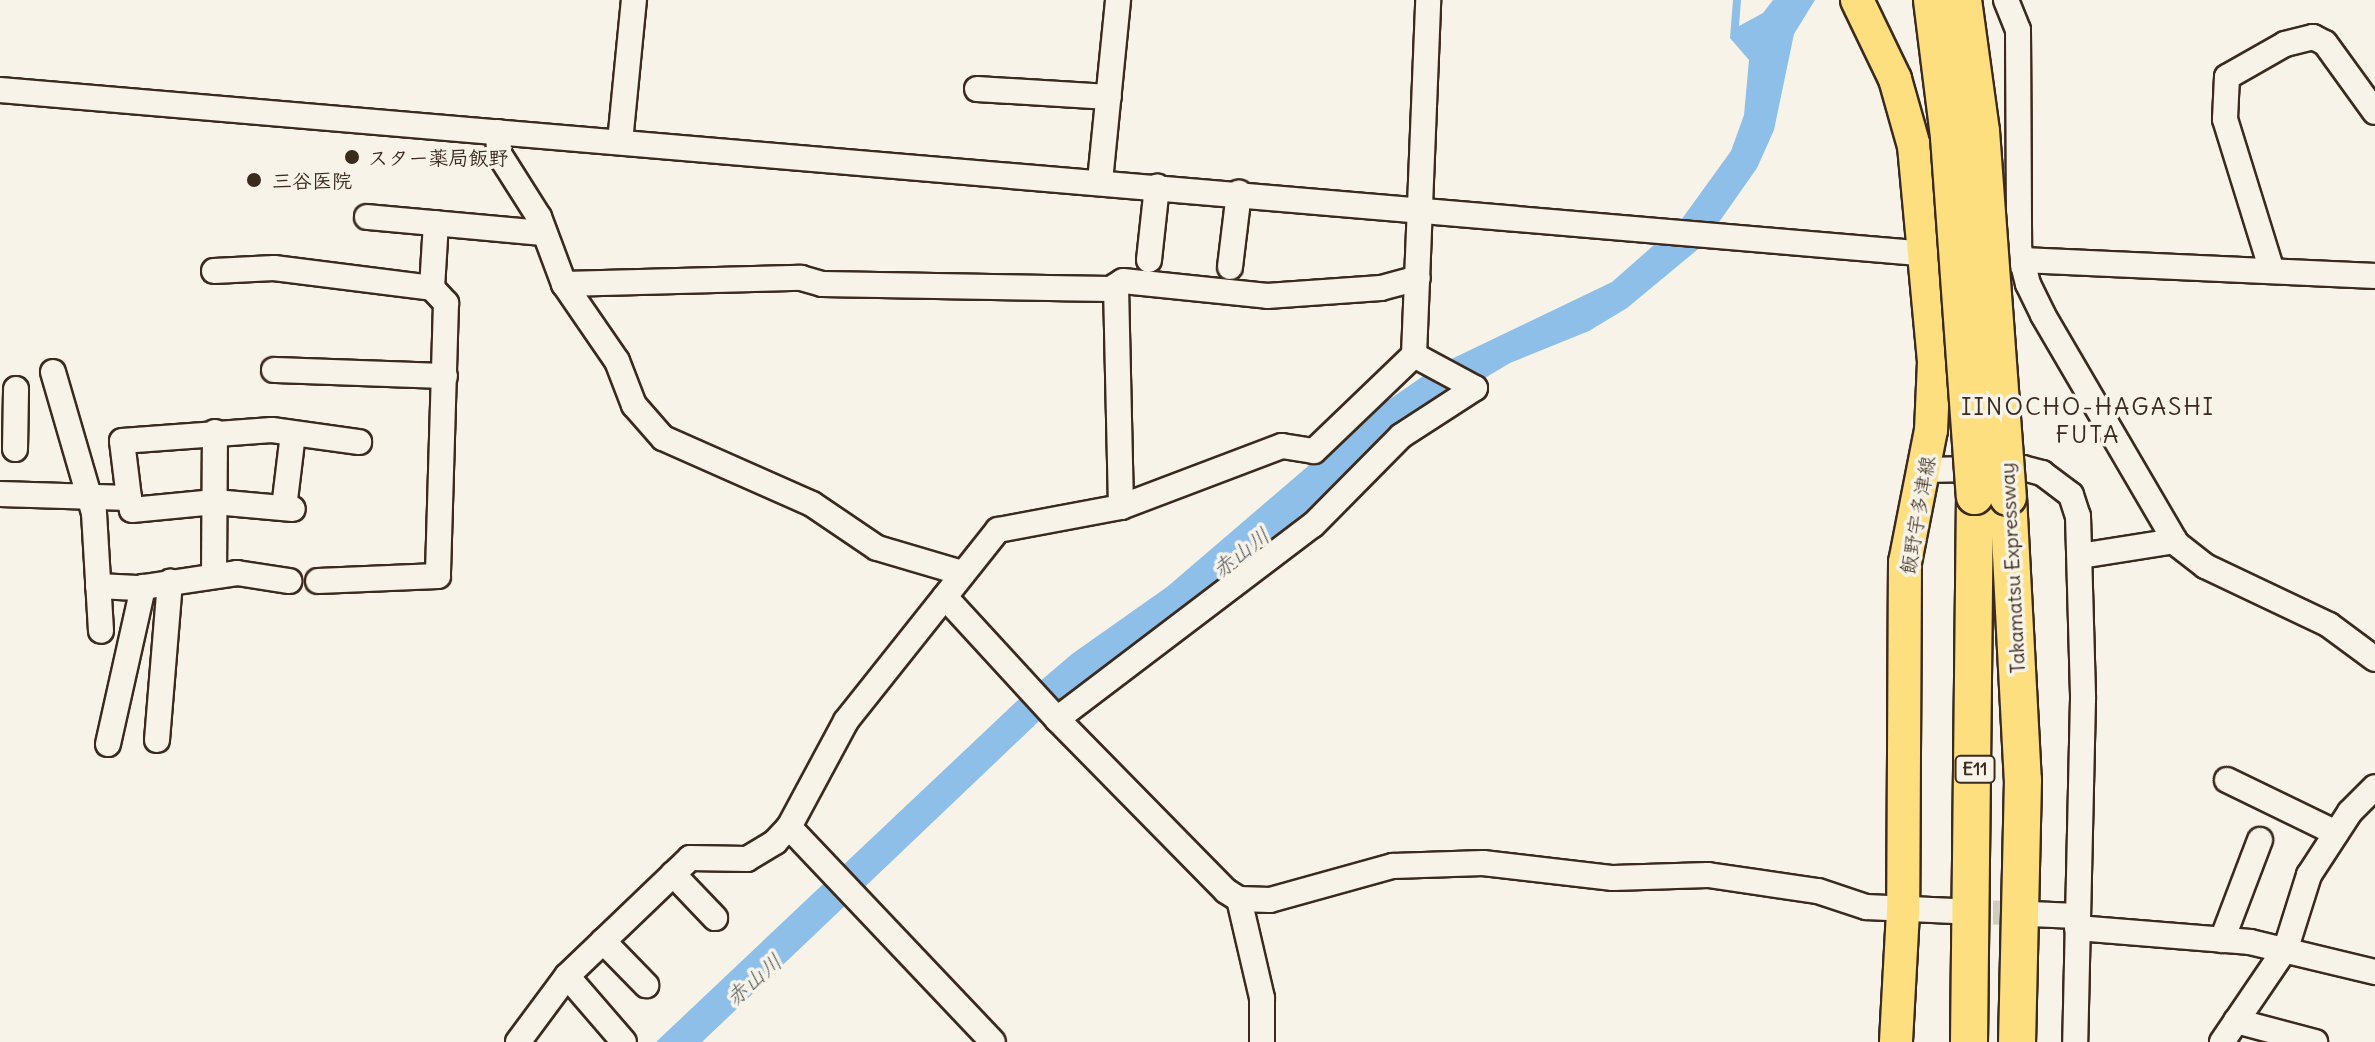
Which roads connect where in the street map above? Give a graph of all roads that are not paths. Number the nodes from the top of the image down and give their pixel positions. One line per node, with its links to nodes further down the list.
1 (634, 0): 13 (street)
2 (1118, 0): 10 (street)
3 (1428, 0): 17 (street)
4 (1857, 0): 21 (main road, 飯野宇多津線)
5 (1932, 0): 42 (highway, Takamatsu Expressway / E11, bridge)
6 (1963, 0): 42 (highway, Takamatsu Expressway / E11, bridge)
7 (2006, 0): 23 (street)
8 (0, 90): 12 (street)
9 (977, 90): 10 (street)
10 (1109, 97): 14 (street)
11 (2375, 112): 26 (street)
12 (498, 132): 13 (street); 20 (street)
13 (620, 142): 14 (street)
14 (1100, 181): 15 (street)
15 (1157, 186): 16 (street); 22 (street)
16 (1239, 193): 17 (street); 24 (street)
17 (1423, 209): 21 (street); 28 (street)
18 (367, 217): 19 (street)
19 (436, 223): 20 (street); 31 (street)
20 (544, 233): 29 (street)
21 (1927, 253): 23 (street); 40 (main road, 飯野宇多津線)
22 (1149, 260)
23 (2022, 262): 26 (street); 47 (street)
24 (1230, 267)
25 (214, 271): 31 (street)
26 (2272, 271): 27 (street)
27 (2375, 276)
28 (1418, 278): 30 (street); 32 (street)
29 (564, 284): 30 (street); 49 (street)
30 (1116, 286): 46 (street)
31 (432, 288): 34 (street)
32 (1421, 358): 46 (street); 59 (street)
33 (274, 370): 34 (street)
34 (445, 376): 52 (street)
35 (27, 384): 39 (street); 43 (street)
36 (215, 432): 37 (street); 44 (street); 45 (street)
37 (293, 434): 38 (street); 45 (street)
38 (359, 442)
39 (15, 449)
40 (1924, 470): 48 (street); 70 (main road, 飯野宇多津線)
41 (0, 494): 43 (street)
42 (1992, 496): 86 (highway, Takamatsu Expressway / E11); 87 (highway, Takamatsu Expressway / E11)
43 (90, 497): 44 (street); 54 (street)
44 (129, 498): 45 (street)
45 (215, 502): 50 (street)
46 (1121, 507): 49 (street)
47 (2175, 541): 48 (street); 58 (street)
48 (2080, 556): 73 (street)
49 (962, 573): 56 (street)
50 (214, 574): 51 (street); 53 (street)
51 (289, 581)
52 (318, 581)
53 (170, 582): 55 (street); 60 (street)
54 (98, 586): 55 (street); 57 (street)
55 (143, 587): 61 (street)
56 (945, 597): 59 (street); 64 (street)
57 (101, 631)
58 (2375, 659)
59 (1057, 719): 68 (street)
60 (157, 740)
61 (108, 744)
62 (2227, 780): 65 (street)
63 (2375, 787): 65 (street)
64 (789, 827): 67 (street); 83 (street)
65 (2336, 833): 76 (street)
66 (2260, 840): 74 (street)
67 (673, 874): 72 (street); 75 (street)
68 (1239, 899): 70 (street); 84 (street)
69 (1954, 911): 70 (street)
70 (1903, 912): 85 (main road, 飯野宇多津線)
71 (2030, 914): 73 (street)
72 (715, 918)
73 (2077, 922): 74 (street); 88 (street)
74 (2222, 940): 76 (street)
75 (603, 941): 78 (street); 79 (street)
76 (2286, 948): 77 (street); 80 (street)
77 (2375, 972)
78 (567, 976): 81 (street); 82 (street)
79 (646, 985)
80 (2236, 1021): 89 (street); 90 (street)
81 (518, 1042)
82 (624, 1042)
83 (993, 1042)
84 (1262, 1042)
85 (1896, 1042)
86 (1969, 1042)
87 (2017, 1042)
88 (2075, 1042)
89 (2222, 1042)
90 (2315, 1042)

